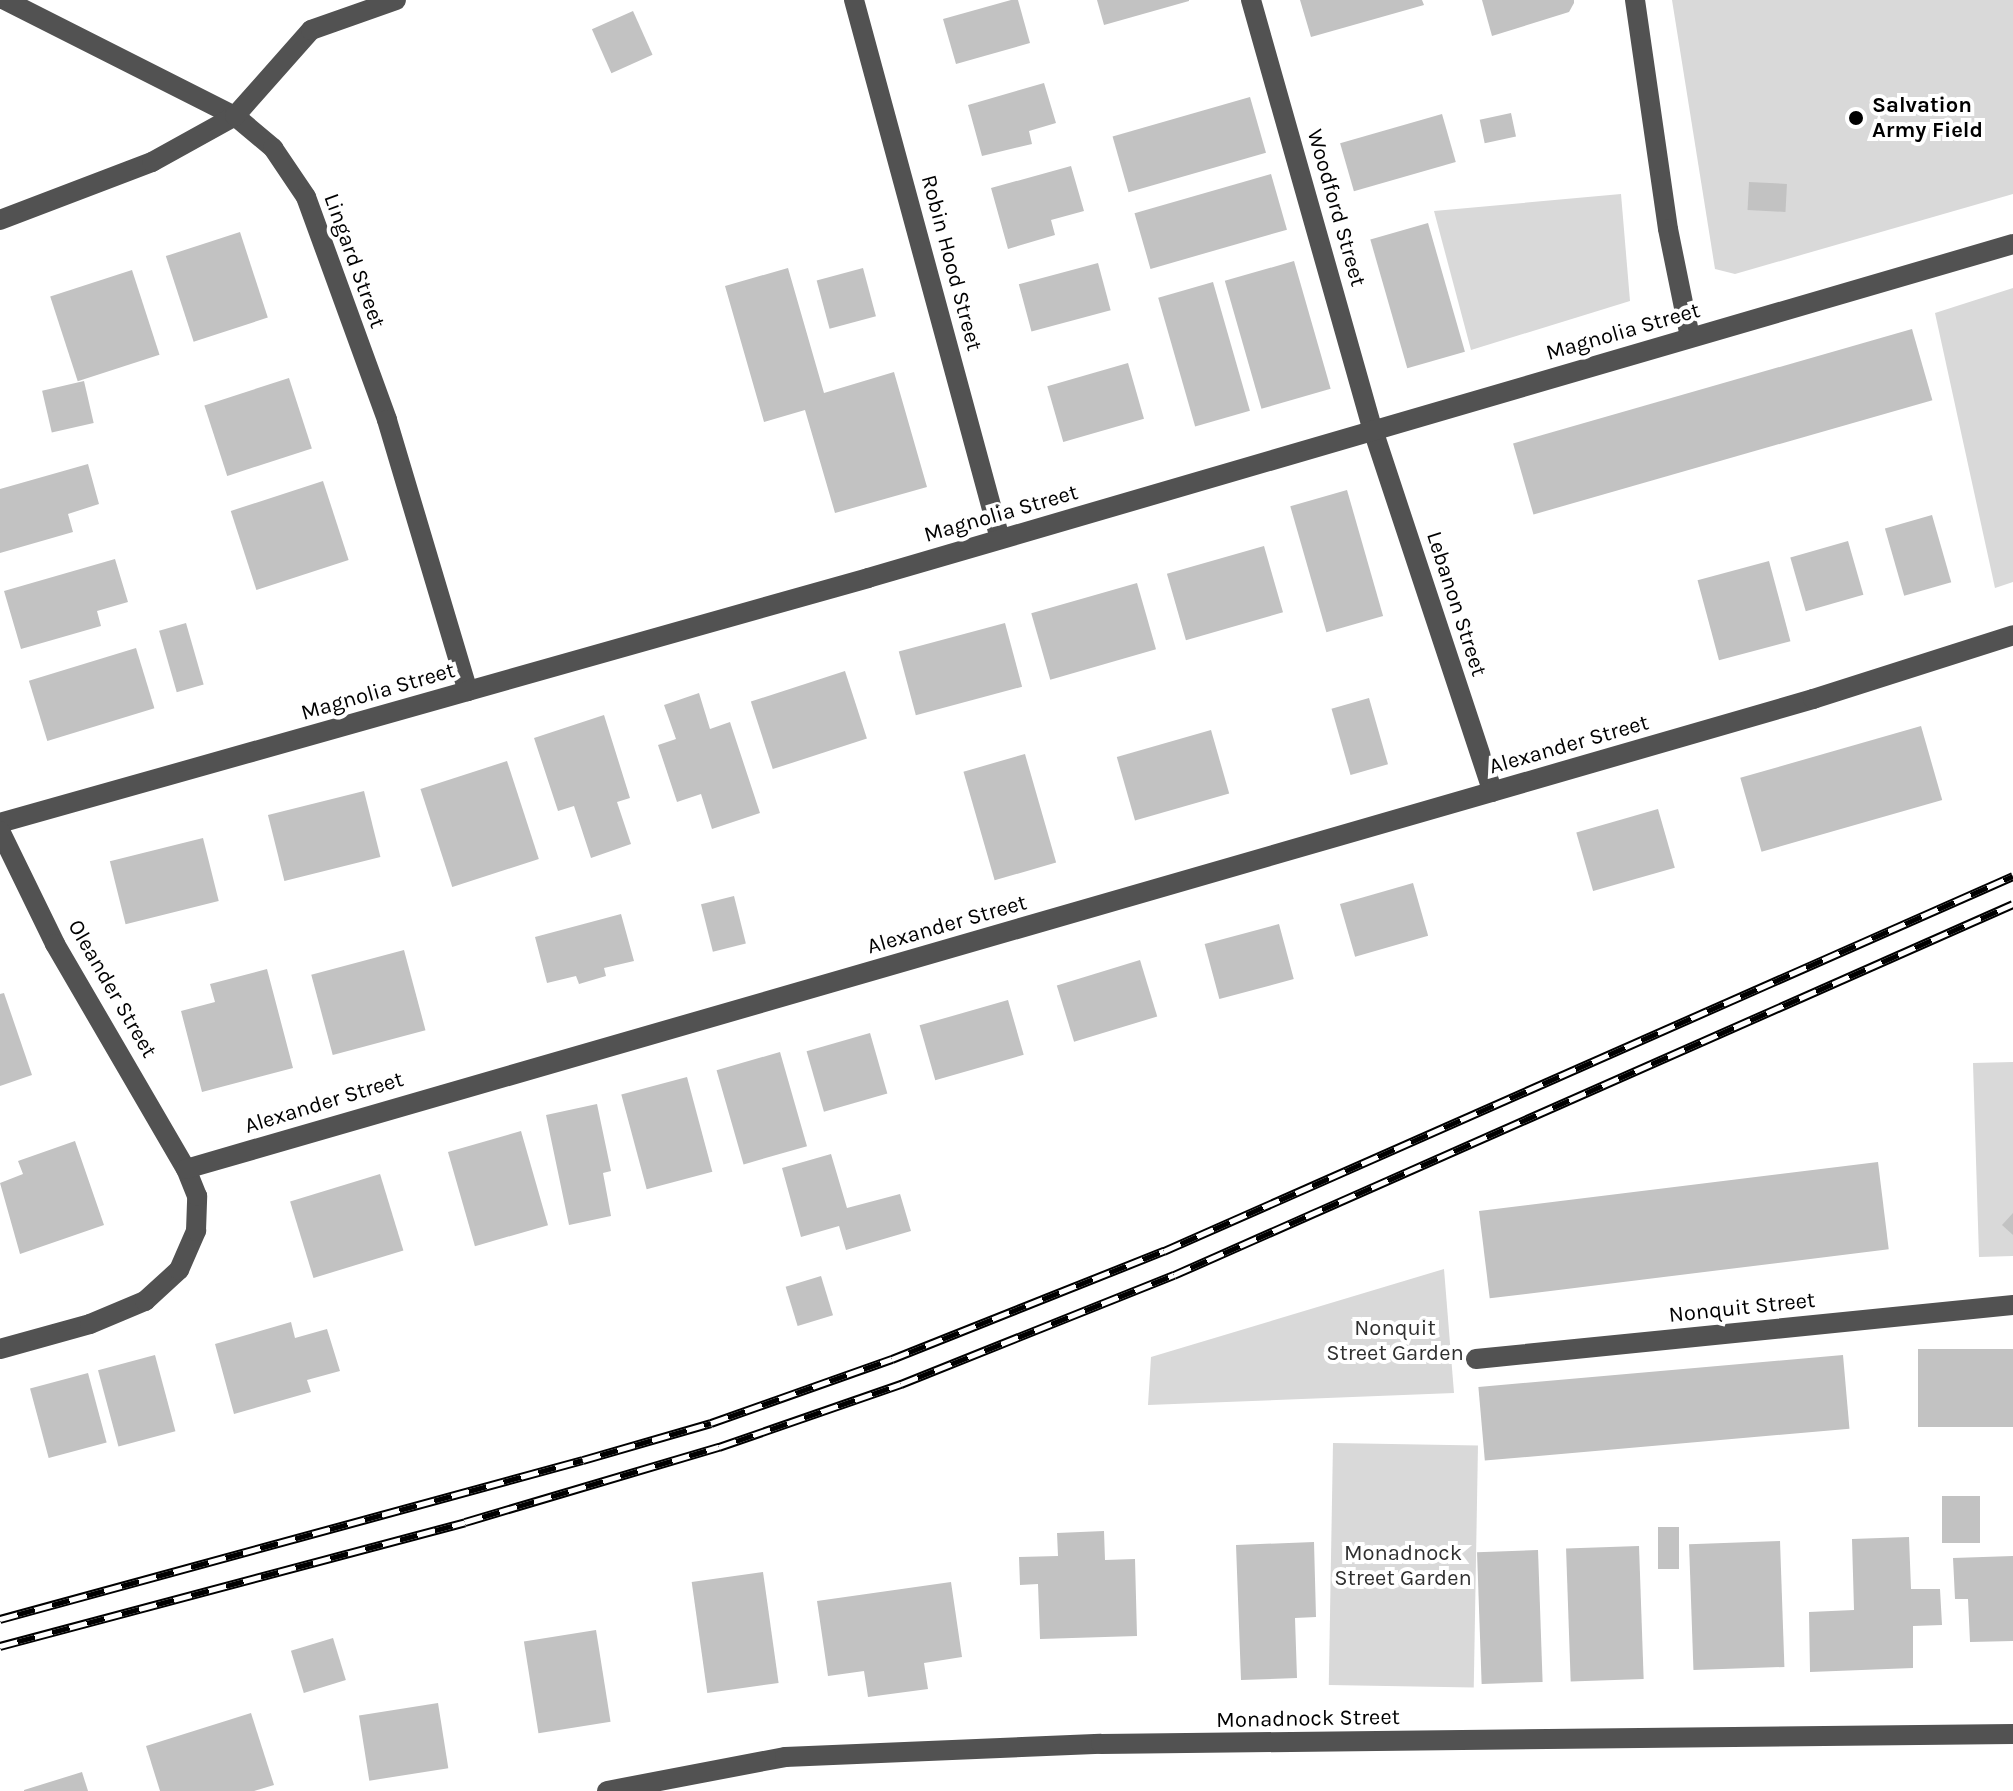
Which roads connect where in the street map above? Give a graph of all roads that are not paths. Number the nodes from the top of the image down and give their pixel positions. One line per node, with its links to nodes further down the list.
1 (5, 0): 6 (street, Lingard Street)
2 (396, 0): 6 (street)
3 (854, 0): 11 (street, Robin Hood Street)
4 (1251, 0): 10 (street, Woodford Street)
5 (1635, 0): 9 (street)
6 (235, 116): 7 (street); 13 (street, Lingard Street)
7 (0, 220)
8 (2013, 244): 9 (street, Magnolia Street)
9 (1690, 337): 10 (street, Magnolia Street)
10 (1373, 430): 11 (street, Magnolia Street); 14 (street, Lebanon Street)
11 (1000, 539): 13 (street, Magnolia Street)
12 (2013, 635): 14 (street, Alexander Street)
13 (468, 691): 15 (street, Magnolia Street)
14 (1493, 792): 17 (street, Alexander Street)
15 (0, 823)
16 (0, 831): 17 (street, Oleander Street)
17 (186, 1169): 19 (street)
18 (2013, 1305): 20 (street, Nonquit Street)
19 (0, 1349)
20 (1476, 1359)
21 (2013, 1734): 22 (street, Monadnock Street)
22 (607, 1791)

